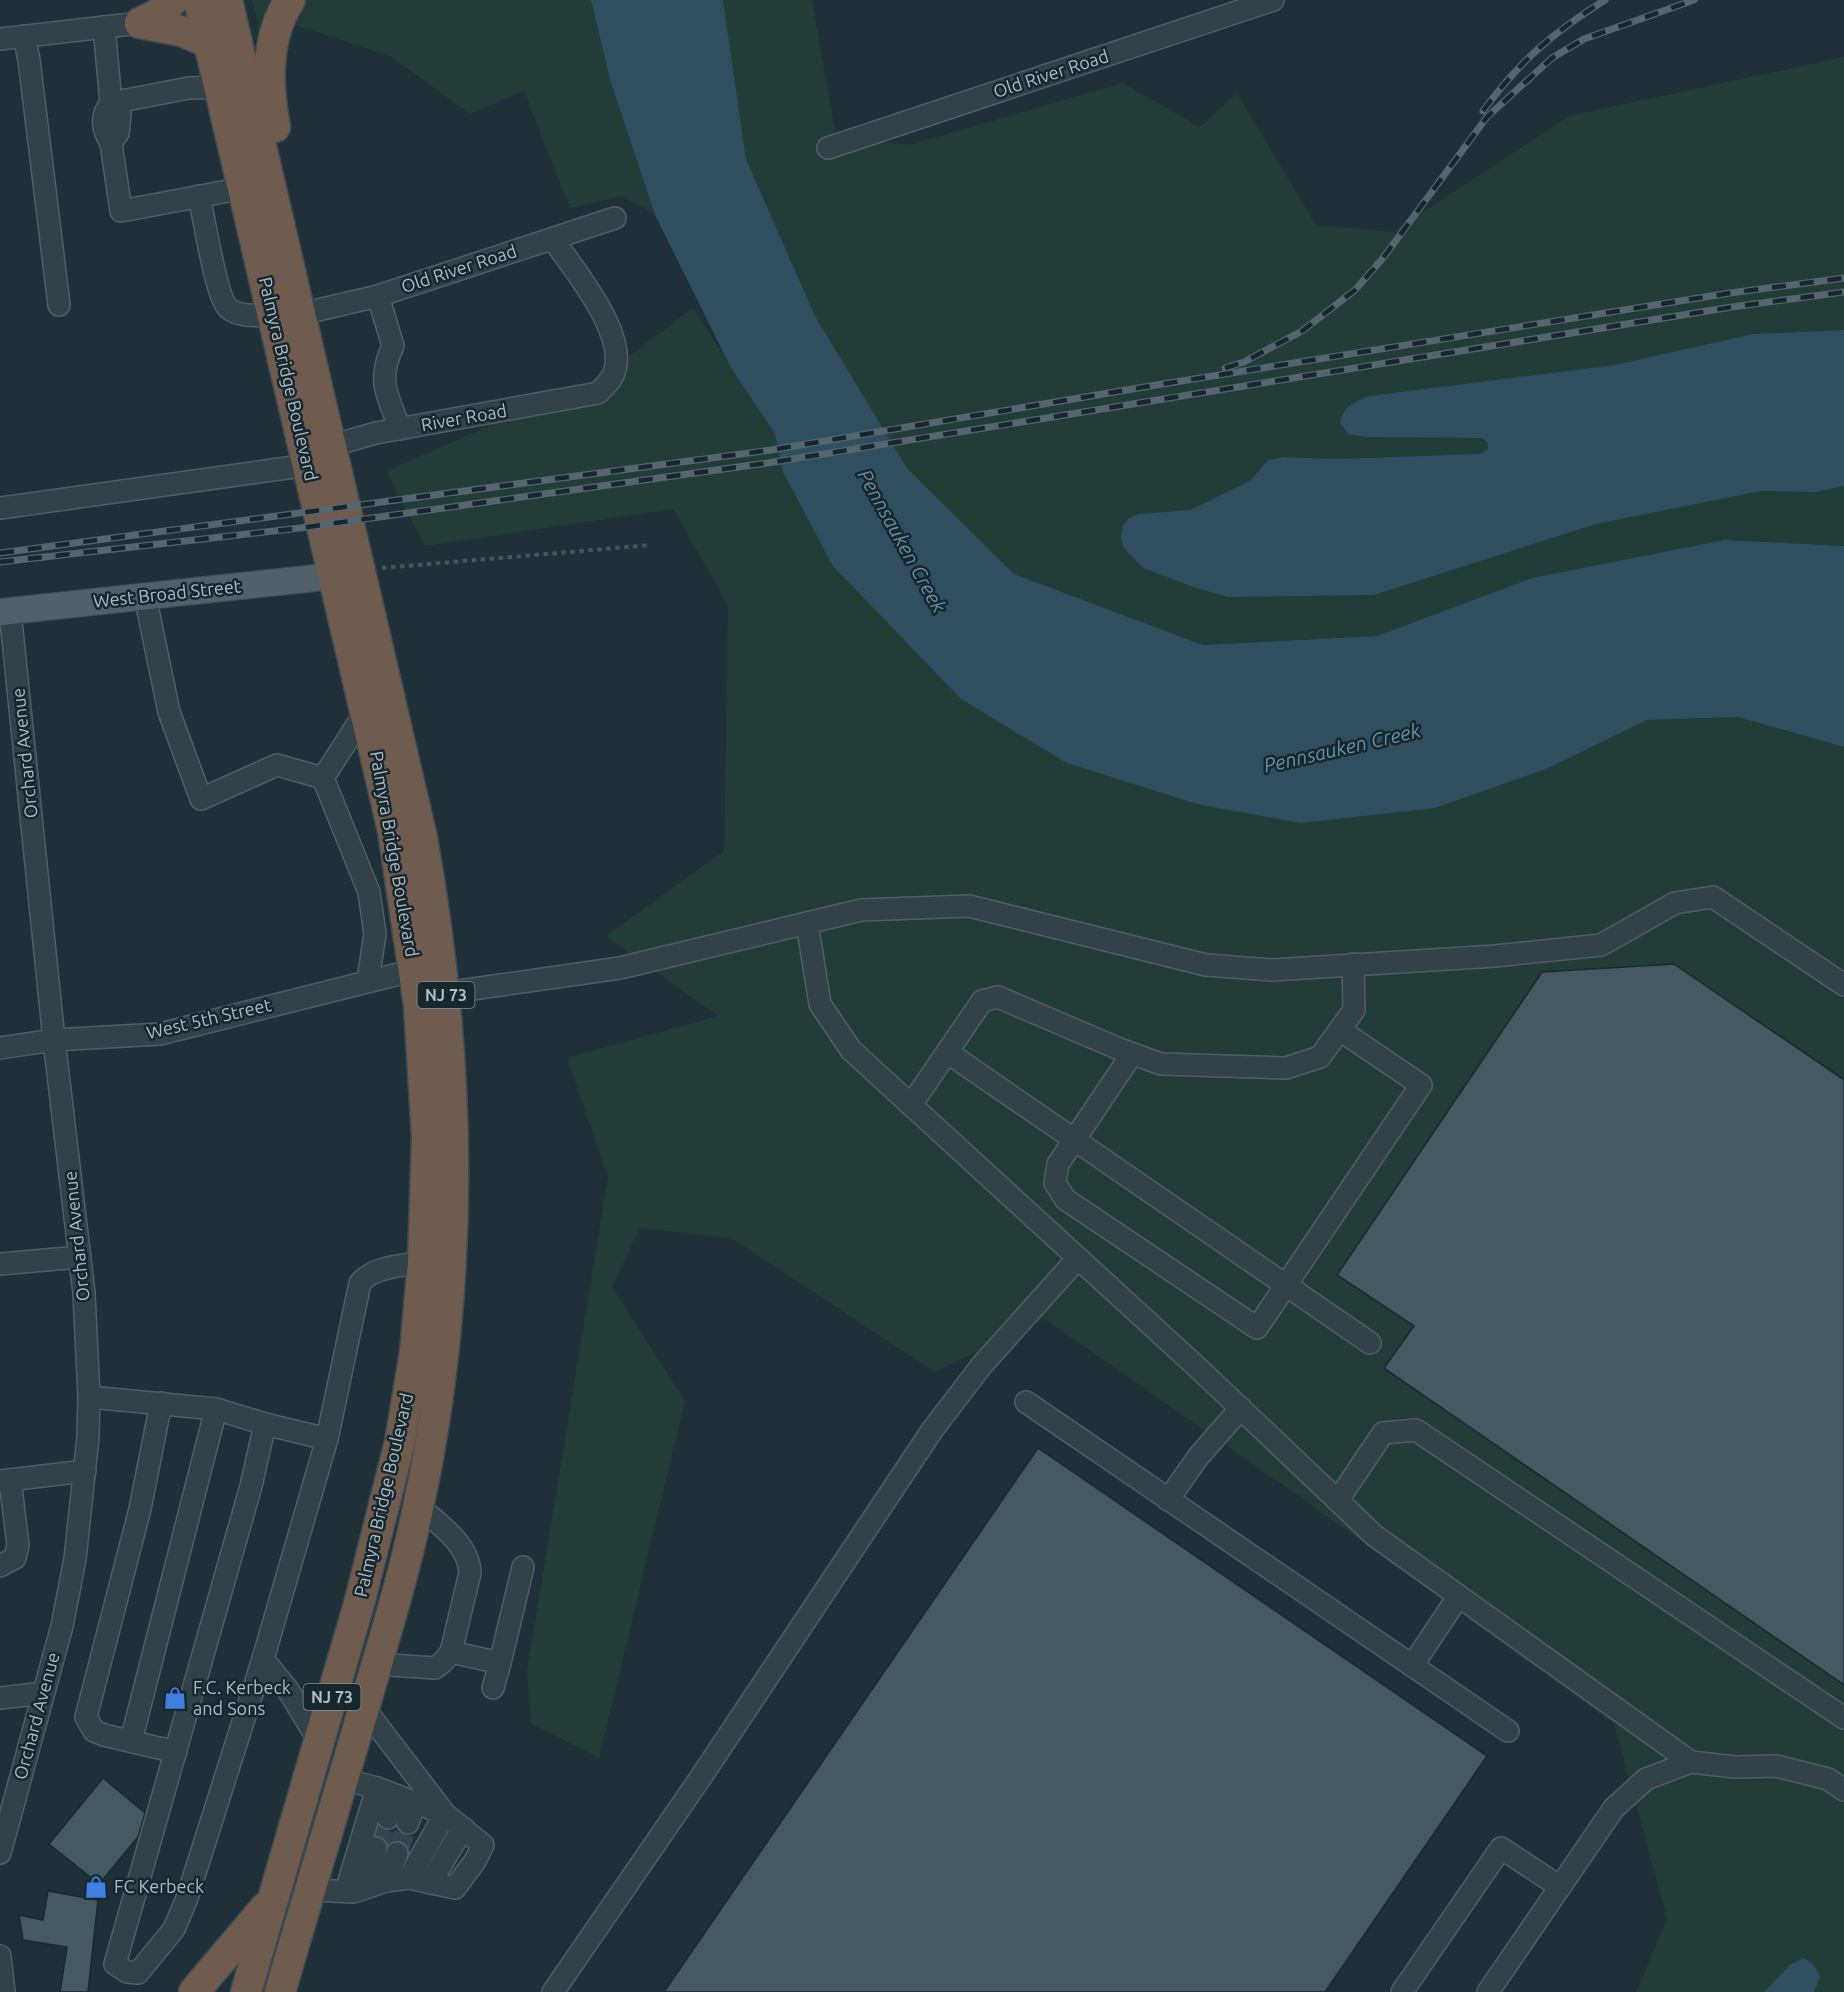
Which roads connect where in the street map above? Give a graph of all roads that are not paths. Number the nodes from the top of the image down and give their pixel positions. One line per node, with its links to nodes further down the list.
1 (173, 0): 6 (highway)
2 (199, 0): 10 (highway, Palmyra Bridge Boulevard / NJ 73)
3 (227, 0): 18 (highway, Palmyra Bridge Boulevard / NJ 73)
4 (290, 0): 18 (highway)
5 (1273, 0): 13 (street, Old River Road)
6 (140, 23): 7 (street); 10 (highway)
7 (104, 27): 8 (street); 12 (street)
8 (24, 36): 9 (street); 20 (street)
9 (0, 39)
10 (210, 43): 11 (highway, Palmyra Bridge Boulevard / NJ 73)
11 (220, 87): 12 (street); 14 (highway, Palmyra Bridge Boulevard / NJ 73)
12 (111, 103): 15 (street)
13 (828, 148)
14 (244, 188): 15 (street); 21 (highway, Palmyra Bridge Boulevard / NJ 73)
15 (199, 196): 21 (street, Old River Road)
16 (615, 218): 17 (street, Old River Road)
17 (553, 239): 19 (street, Old River Road); 22 (street, River Road)
18 (287, 249): 21 (highway, Palmyra Bridge Boulevard / NJ 73)
19 (378, 296): 21 (street, Old River Road); 22 (street)
20 (59, 305)
21 (288, 315): 23 (highway, Palmyra Bridge Boulevard / NJ 73); 24 (highway, Palmyra Bridge Boulevard / NJ 73)
22 (400, 429): 23 (street, River Road)
23 (330, 446): 26 (highway, Palmyra Bridge Boulevard / NJ 73)
24 (308, 465): 25 (street); 26 (highway, Palmyra Bridge Boulevard / NJ 73)
25 (0, 508)
26 (347, 573): 27 (main road, West Broad Street); 29 (highway, Palmyra Bridge Boulevard / NJ 73); 38 (highway, Palmyra Bridge Boulevard / NJ 73)
27 (145, 596): 28 (main road, West Broad Street); 30 (street)
28 (5, 612): 40 (street, Orchard Avenue)
29 (366, 711): 30 (street); 32 (highway, Palmyra Bridge Boulevard / NJ 73)
30 (323, 778): 31 (street)
31 (371, 904): 32 (street); 36 (street)
32 (407, 915): 35 (highway, Palmyra Bridge Boulevard / NJ 73)
33 (807, 923): 34 (street); 38 (street); 44 (street)
34 (1353, 964): 37 (street); 39 (street)
35 (415, 970): 36 (street, West 5th Street); 48 (highway, Palmyra Bridge Boulevard / NJ 73)
36 (368, 980): 40 (street, West 5th Street)
37 (1844, 985)
38 (445, 993): 63 (highway, Palmyra Bridge Boulevard / NJ 73)
39 (1340, 1030): 43 (street); 50 (street)
40 (54, 1040): 41 (street, West 5th Street); 46 (street, Orchard Avenue)
41 (0, 1048)
42 (947, 1052): 43 (street); 44 (street); 45 (street)
43 (1132, 1054): 45 (street)
44 (911, 1105): 47 (street)
45 (1075, 1140): 50 (street); 50 (street)
46 (80, 1257): 49 (street); 52 (street, Orchard Avenue)
47 (1078, 1258): 55 (street); 99 (street)
48 (423, 1262): 58 (street); 79 (highway, Palmyra Bridge Boulevard / NJ 73)
49 (0, 1264)
50 (1287, 1285): 51 (street)
51 (1370, 1343)
52 (89, 1397): 54 (street); 59 (street, Orchard Avenue)
53 (1026, 1402): 61 (street)
54 (161, 1403): 56 (street); 78 (street)
55 (1241, 1408): 61 (street); 62 (street)
56 (216, 1409): 57 (street); 78 (street)
57 (265, 1424): 58 (street); 80 (street)
58 (327, 1439): 68 (street)
59 (85, 1472): 60 (street); 73 (street, Orchard Avenue)
60 (5, 1480): 64 (street)
61 (1168, 1500): 71 (street)
62 (1338, 1500): 66 (street); 76 (street)
63 (418, 1506): 67 (street); 70 (highway, Palmyra Bridge Boulevard / NJ 73)
64 (0, 1566)
65 (523, 1567): 69 (street)
66 (1458, 1597): 71 (street); 81 (street)
67 (451, 1652): 69 (street); 70 (street)
68 (263, 1659): 79 (street); 80 (street)
69 (500, 1663): 72 (street)
70 (376, 1664): 75 (highway, Palmyra Bridge Boulevard / NJ 73)
71 (1412, 1666): 77 (street)
72 (493, 1688)
73 (43, 1693): 74 (street); 86 (street, Orchard Avenue)
74 (0, 1698)
75 (364, 1707): 82 (highway, Palmyra Bridge Boulevard / NJ 73); 85 (street)
76 (1844, 1718)
77 (1508, 1731)
78 (131, 1741): 80 (street)
79 (319, 1741): 93 (highway, Palmyra Bridge Boulevard / NJ 73)
80 (176, 1752)
81 (1691, 1762): 84 (street); 90 (street)
82 (343, 1779): 83 (street); 91 (highway, Palmyra Bridge Boulevard / NJ 73)
83 (376, 1788): 85 (street); 92 (street)
84 (1844, 1790)
85 (445, 1814): 88 (street); 88 (street)
86 (5, 1816): 87 (street, Orchard Avenue)
87 (0, 1853)
88 (409, 1878): 89 (street)
89 (386, 1881): 92 (street); 92 (street)
90 (1560, 1887): 100 (street); 101 (street)
91 (310, 1890): 92 (street); 98 (highway, Palmyra Bridge Boulevard / NJ 73)
92 (354, 1890)
93 (274, 1896): 96 (highway); 97 (highway, Palmyra Bridge Boulevard / NJ 73)
94 (0, 1956): 95 (street)
95 (4, 1992)
96 (194, 1992)
97 (246, 1992)
98 (280, 1992)
99 (554, 1992)
100 (1402, 1992)
101 (1488, 1992)

